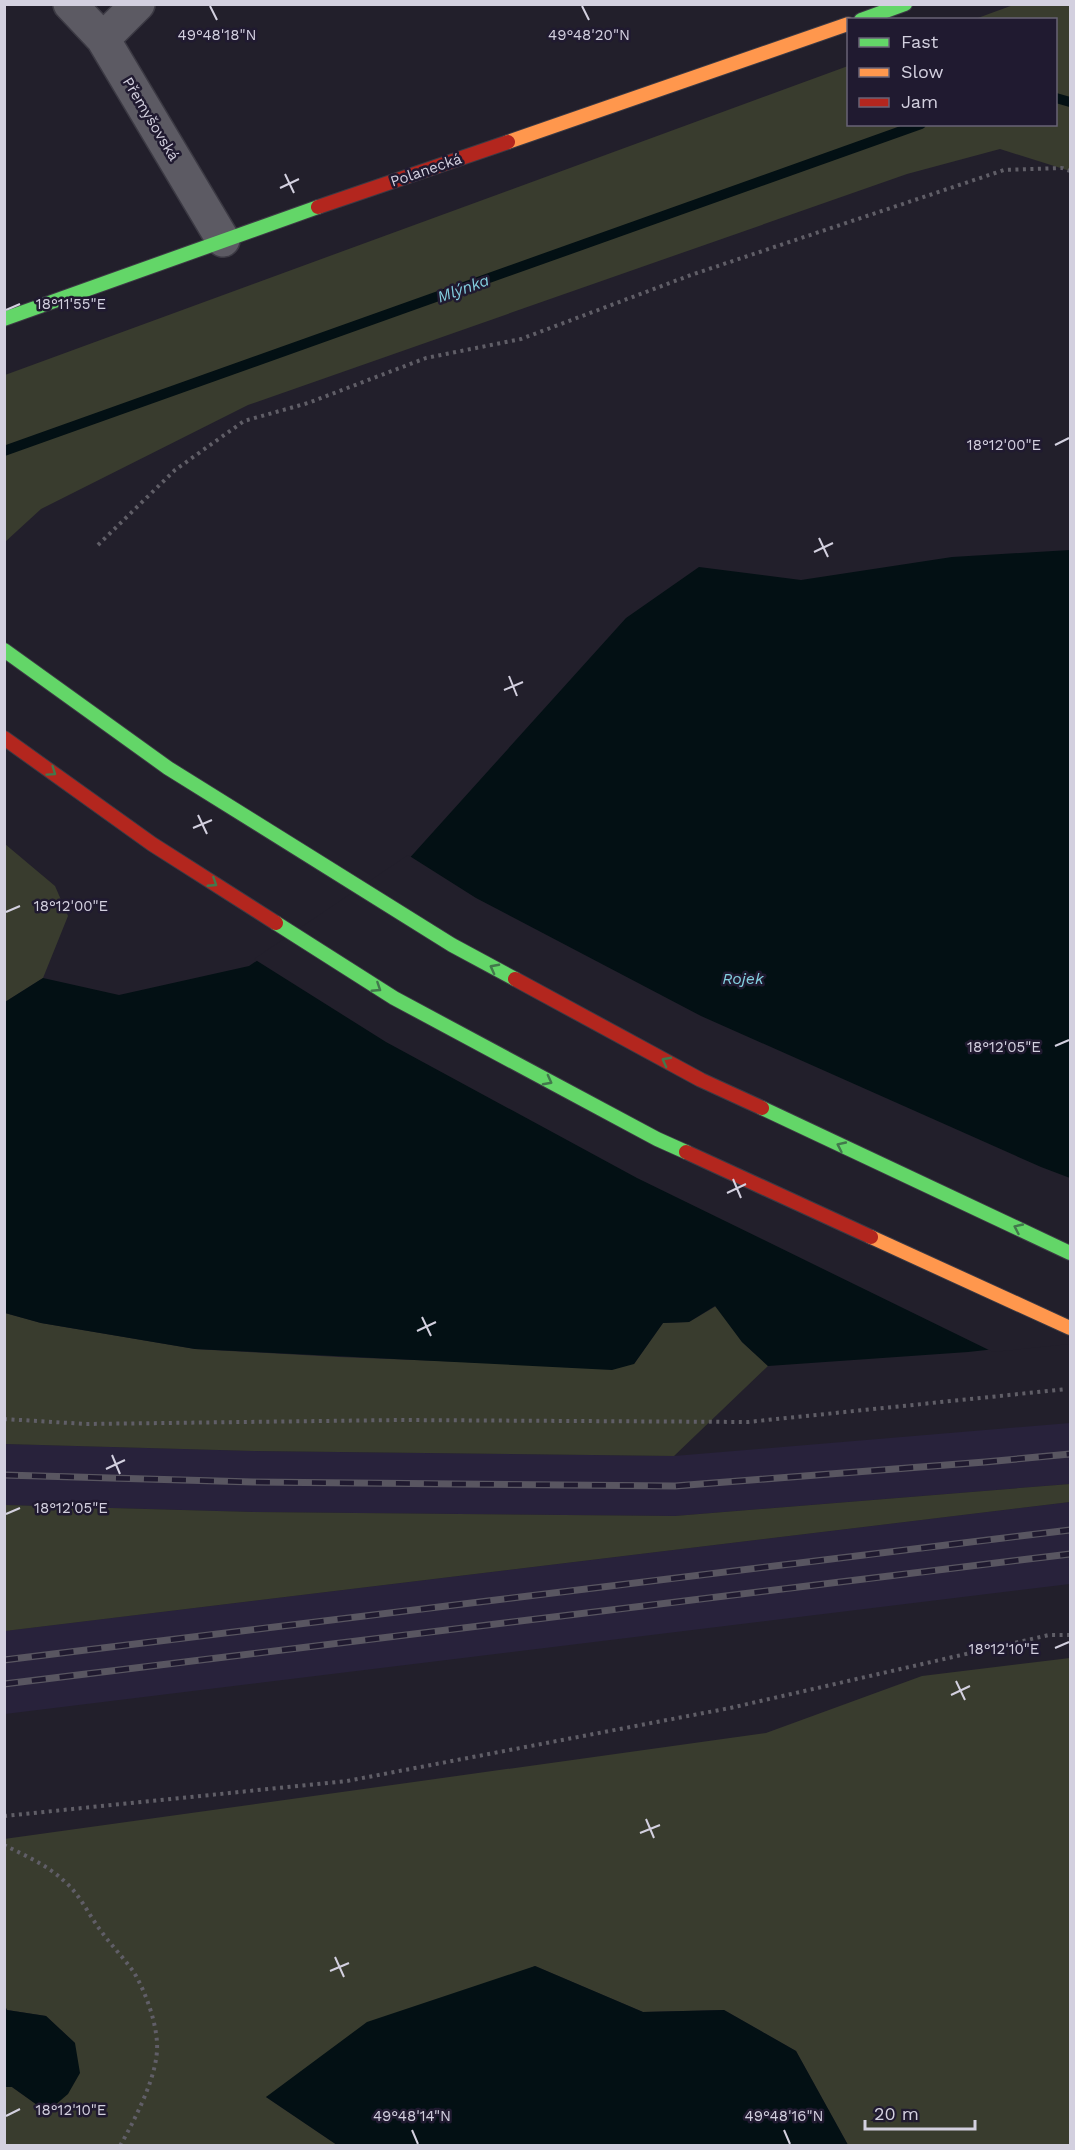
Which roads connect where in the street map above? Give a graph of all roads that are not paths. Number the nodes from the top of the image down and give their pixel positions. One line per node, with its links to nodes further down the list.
1 (70, 4): 6 (street, Přemyšovská)
2 (138, 4): 6 (street)
3 (905, 4): 4 (main road)
4 (866, 18)
5 (847, 25): 7 (main road, Polanecká)
6 (103, 39): 7 (street, Přemyšovská)
7 (223, 240): 8 (main road, Polanecká)
8 (4, 319)
9 (4, 650): 11 (main road, one-way to 9)
10 (4, 738): 12 (main road, one-way to 12)
11 (1071, 1253)
12 (1071, 1328)

